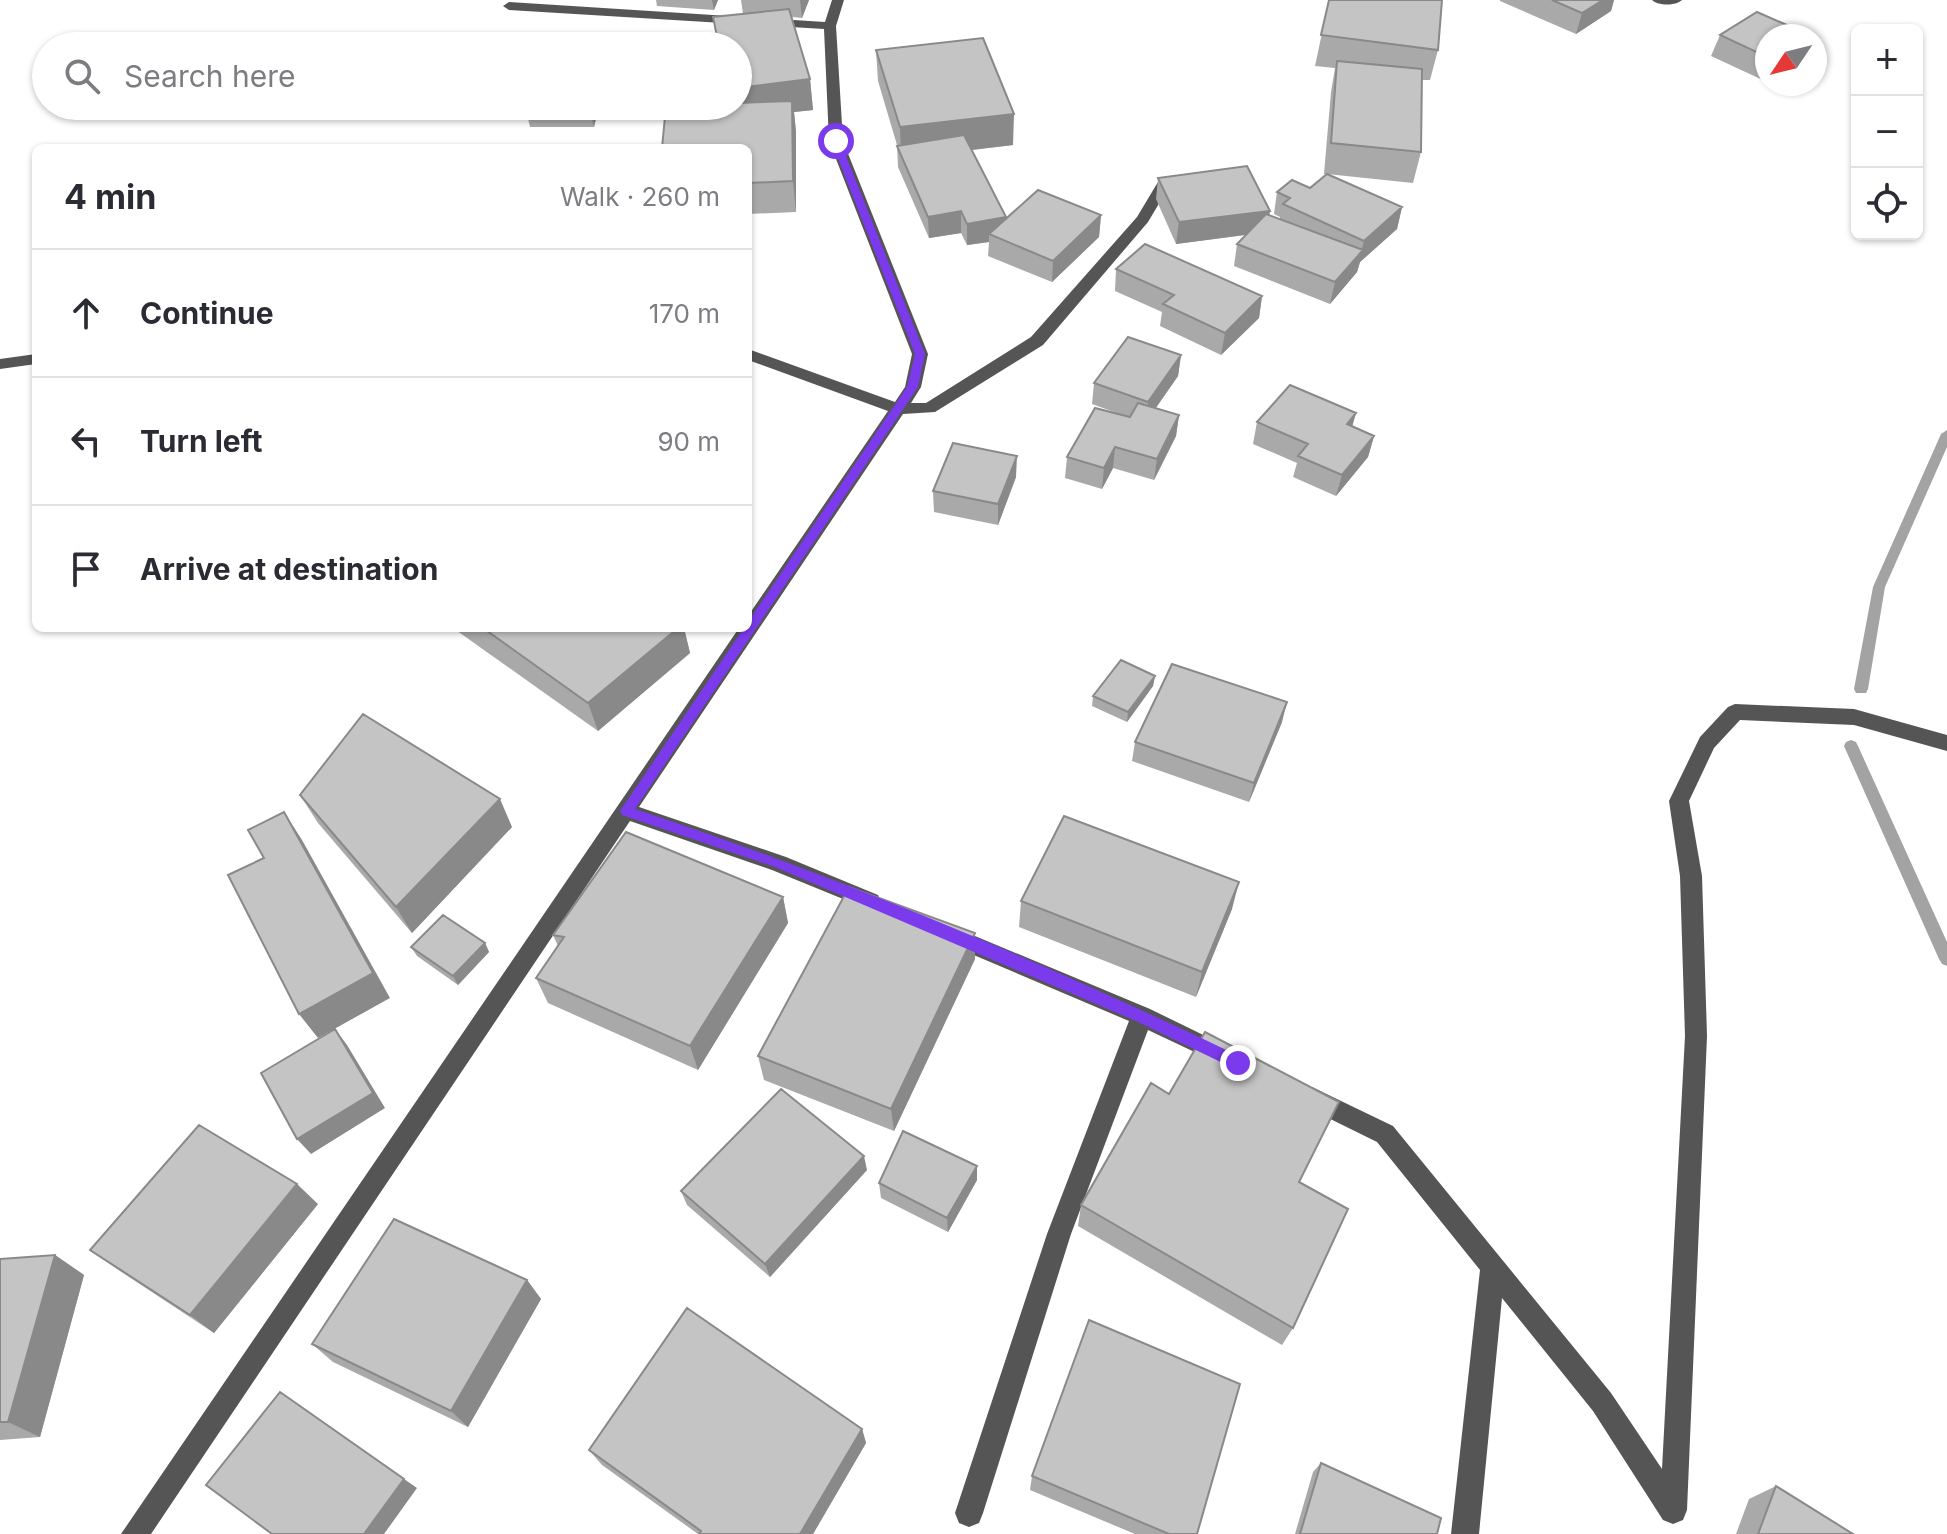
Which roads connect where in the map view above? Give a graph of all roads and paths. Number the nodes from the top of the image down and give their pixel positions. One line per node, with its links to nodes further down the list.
1 (838, 0): 5 (street)
2 (1658, 0): 3 (street)
3 (1676, 0)
4 (509, 6): 5 (street)
5 (830, 26): 10 (street)
6 (1163, 185): 10 (street)
7 (752, 355): 10 (street)
8 (32, 360): 9 (street)
9 (0, 364)
10 (898, 409): 11 (street)
11 (752, 625)
12 (747, 632): 14 (street)
13 (1947, 743): 20 (street)
14 (626, 811): 15 (street); 22 (street)
15 (895, 912)
16 (924, 924): 17 (street)
17 (1142, 1016): 18 (street); 21 (street)
18 (1238, 1063)
19 (1291, 1089): 20 (street)
20 (1492, 1270): 23 (street)
21 (969, 1513)
22 (135, 1534)
23 (1465, 1534)

